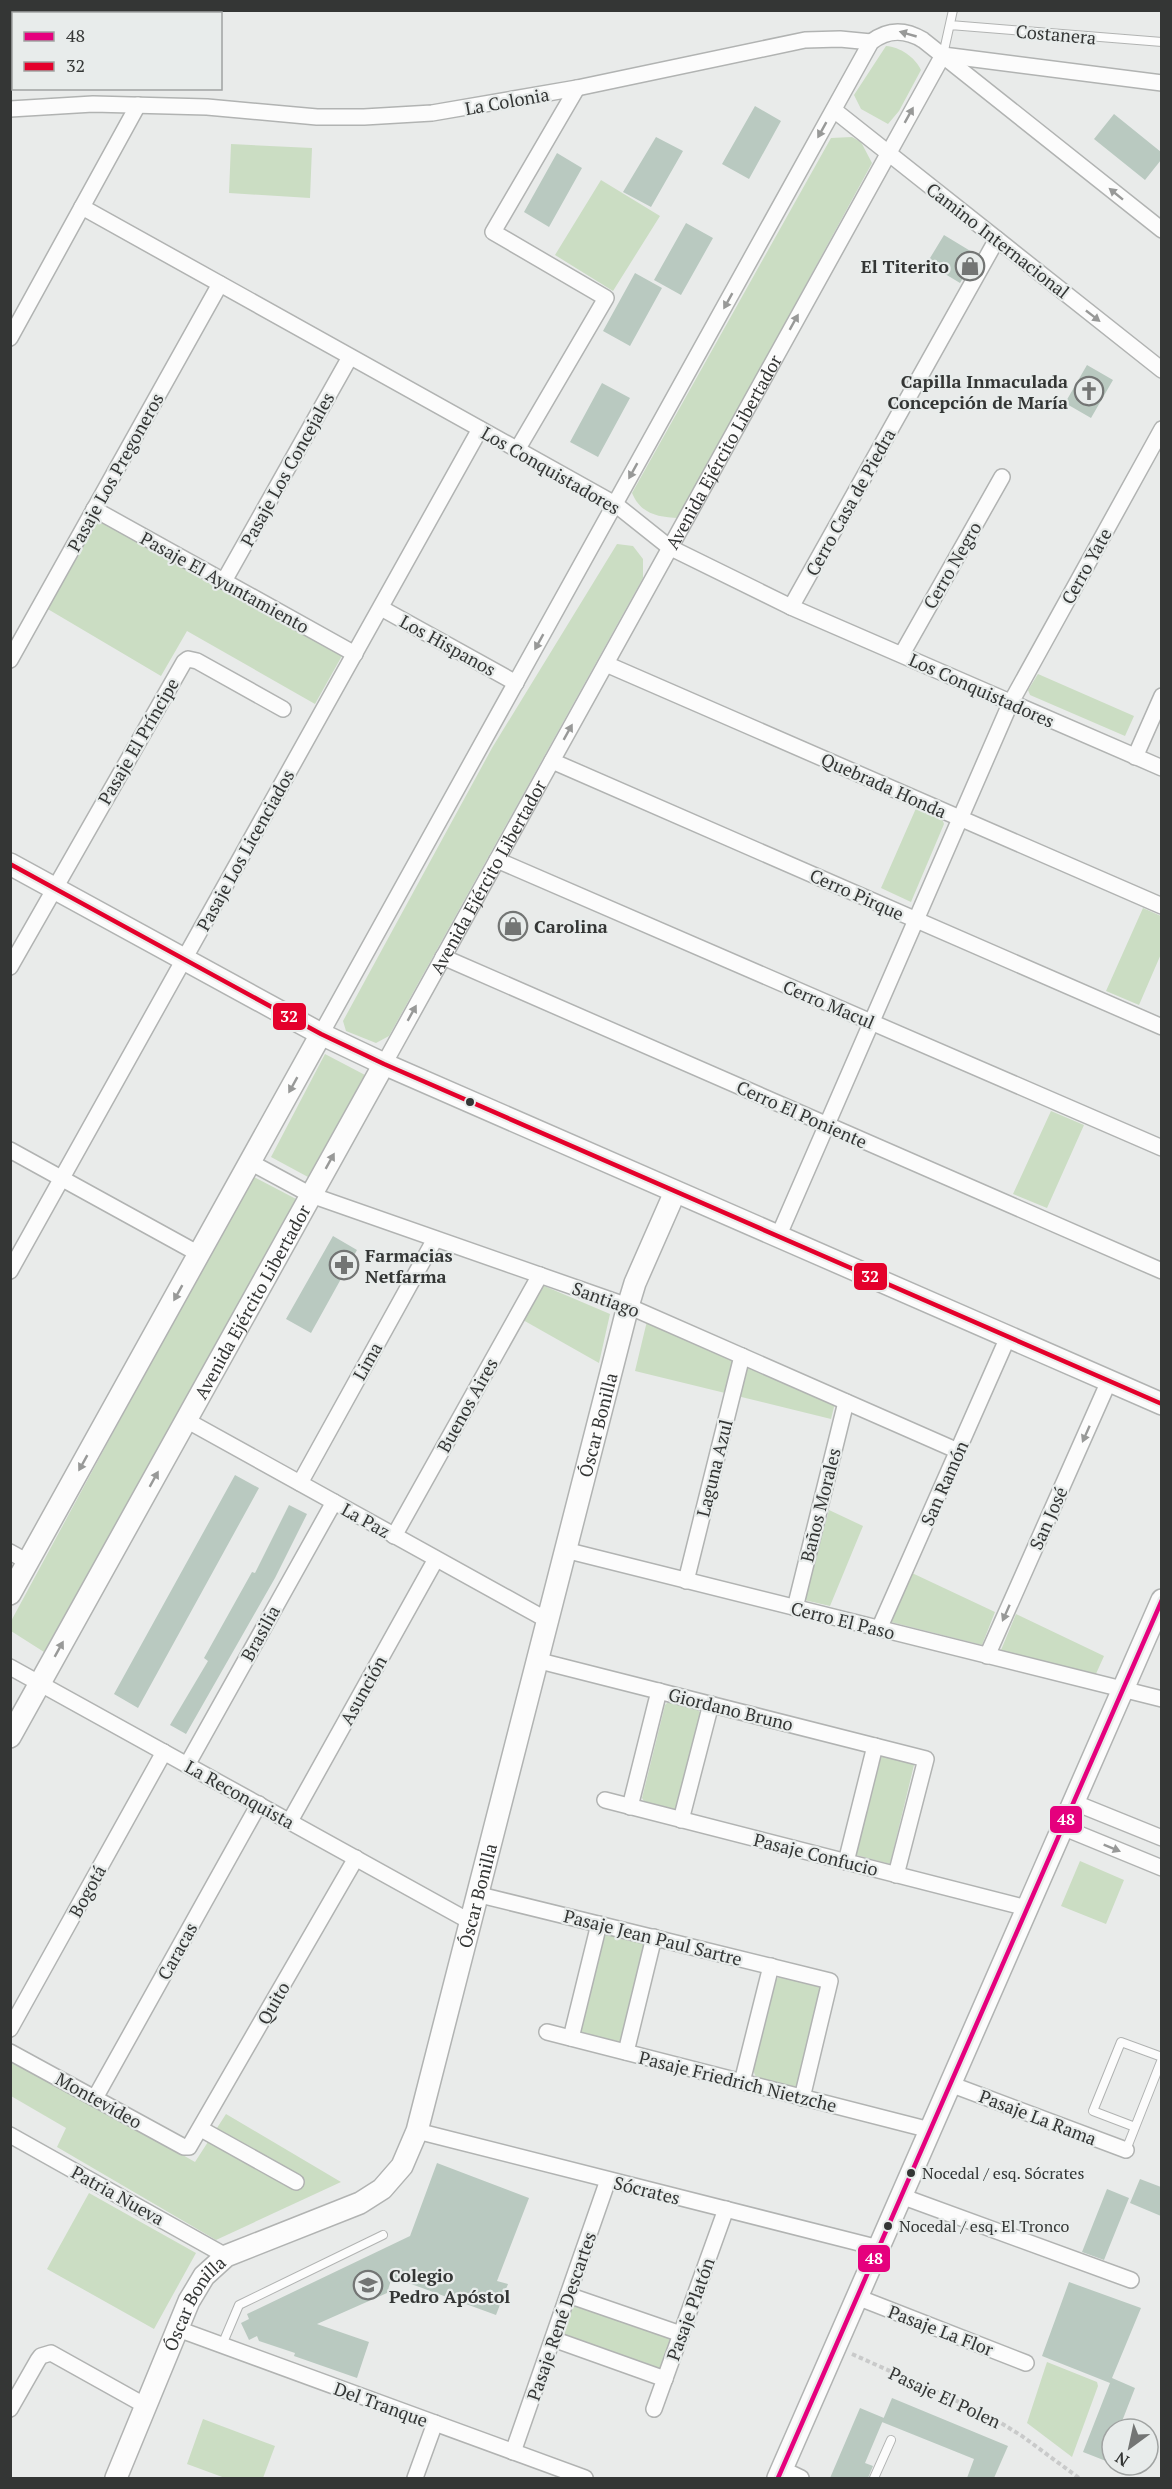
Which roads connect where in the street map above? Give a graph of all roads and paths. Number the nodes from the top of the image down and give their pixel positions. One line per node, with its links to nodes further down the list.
1 (953, 10): 2 (lane, Avenida Ejército Libertador)
2 (950, 25): 4 (lane, Costanera); 5 (lane, Avenida Ejército Libertador)
3 (871, 42): 5 (street, one-way to 3); 7 (street, La Colonia); 10 (street)
4 (1161, 42)
5 (943, 55): 6 (street); 11 (street, Avenida Ejército Libertador, one-way to 5); 13 (street, one-way to 5)
6 (1161, 83)
7 (577, 88): 8 (street, La Colonia); 21 (street)
8 (138, 105): 9 (street, La Colonia); 12 (street)
9 (10, 109)
10 (834, 110): 11 (street, Camino Internacional); 23 (street, one-way to 23)
11 (888, 153): 14 (street, Camino Internacional); 25 (street, Avenida Ejército Libertador, one-way to 11)
12 (82, 207): 15 (street, Los Conquistadores); 16 (street)
13 (1161, 230)
14 (997, 239): 18 (street, Camino Internacional, one-way to 18); 27 (street, Cerro Casa de Piedra)
15 (220, 284): 17 (street, Los Conquistadores); 24 (street, Pasaje Los Pregoneros)
16 (10, 338)
17 (350, 357): 19 (street, Los Conquistadores); 26 (street, Pasaje Los Concejales)
18 (1161, 370)
19 (480, 429): 21 (street, Los Conquistadores); 28 (street, Pasaje Los Licenciados)
20 (1161, 429): 35 (street, Cerro Yate)
21 (517, 450): 23 (street, Los Conquistadores)
22 (1002, 477): 31 (street, Cerro Negro)
23 (615, 504): 25 (street, Los Conquistadores); 33 (street, one-way to 33)
24 (94, 509): 26 (street, Pasaje El Ayuntamiento); 29 (street, Pasaje Los Pregoneros)
25 (669, 547): 27 (street, Los Conquistadores); 32 (street, Avenida Ejército Libertador)
26 (224, 581): 30 (street, Pasaje El Ayuntamiento)
27 (791, 607): 31 (street, Los Conquistadores)
28 (381, 608): 30 (street, Pasaje Los Licenciados); 33 (street, Los Hispanos)
29 (13, 650)
30 (355, 654): 47 (street, Pasaje Los Licenciados)
31 (902, 654): 35 (street, Los Conquistadores)
32 (606, 664): 38 (street, Avenida Ejército Libertador, one-way to 32); 40 (street, Quebrada Honda)
33 (516, 683): 51 (street)
34 (1161, 696): 37 (street)
35 (1010, 704): 37 (street, Los Conquistadores); 40 (street, Cerro Yate)
36 (283, 709): 43 (street, Pasaje El Príncipe)
37 (1135, 757): 39 (street, Los Conquistadores)
38 (552, 761): 41 (street, Avenida Ejército Libertador); 45 (street, Cerro Pirque)
39 (1161, 768)
40 (960, 818): 44 (street, Quebrada Honda); 45 (street, Cerro Yate)
41 (497, 860): 46 (street, Avenida Ejército Libertador); 49 (street, Cerro Macul)
42 (10, 864): 43 (street)
43 (54, 888): 47 (street); 48 (street)
44 (1161, 906)
45 (916, 920): 49 (street, Cerro Yate); 50 (street, Cerro Pirque)
46 (443, 957): 52 (street, Avenida Ejército Libertador, one-way to 46); 53 (street, Cerro El Poniente)
47 (184, 959): 51 (street); 57 (street, Pasaje Los Licenciados)
48 (10, 967)
49 (871, 1022): 53 (street, Cerro Yate); 54 (street, Cerro Macul)
50 (1161, 1027)
51 (321, 1034): 52 (street); 56 (street, one-way to 56)
52 (384, 1064): 58 (street); 59 (street, Avenida Ejército Libertador, one-way to 52)
53 (827, 1125): 60 (street, Cerro Yate); 64 (street, Cerro El Poniente)
54 (1161, 1148)
55 (10, 1150): 57 (street)
56 (250, 1162): 59 (street, Santiago); 62 (street)
57 (62, 1179): 62 (street); 63 (street, Pasaje Los Licenciados)
58 (675, 1192): 60 (street); 66 (street, Óscar Bonilla)
59 (311, 1195): 61 (street, Santiago); 72 (street, Avenida Ejército Libertador)
60 (778, 1237): 67 (street)
61 (435, 1239): 65 (street, Santiago); 74 (street, Lima)
62 (199, 1254): 78 (street, one-way to 78)
63 (10, 1271)
64 (1161, 1271)
65 (540, 1275): 66 (street, Santiago); 76 (street, Buenos Aires)
66 (628, 1306): 68 (street, Santiago); 77 (street, Óscar Bonilla)
67 (1008, 1337): 69 (street); 73 (street, San Ramón)
68 (742, 1356): 70 (street, Santiago); 80 (street, Laguna Azul)
69 (1109, 1381): 71 (street); 86 (street, San José, one-way to 86)
70 (846, 1402): 73 (street, Santiago); 83 (street, Baños Morales)
71 (1161, 1404)
72 (186, 1420): 74 (street, La Paz); 89 (street, Avenida Ejército Libertador, one-way to 72)
73 (958, 1451): 85 (street, San Ramón)
74 (300, 1484): 75 (street, La Paz)
75 (334, 1502): 76 (street, La Paz); 97 (street, Brasilia)
76 (394, 1536): 79 (street, La Paz)
77 (565, 1550): 80 (street, Cerro El Paso); 84 (street, Óscar Bonilla)
78 (20, 1557): 81 (street)
79 (436, 1559): 84 (street, La Paz); 103 (street, Asunción)
80 (686, 1581): 83 (street, Cerro El Paso)
81 (10, 1594)
82 (1161, 1600): 90 (street)
83 (795, 1608): 85 (street, Cerro El Paso)
84 (547, 1620): 87 (street, Óscar Bonilla)
85 (879, 1629): 86 (street, Cerro El Paso)
86 (987, 1656): 90 (street, Cerro El Paso)
87 (537, 1660): 91 (street, Giordano Bruno); 110 (street, Óscar Bonilla)
88 (10, 1667): 89 (street, La Reconquista)
89 (40, 1683): 94 (street, Avenida Ejército Libertador); 96 (street, La Reconquista)
90 (1122, 1689): 92 (street, Cerro El Paso); 99 (street)
91 (659, 1691): 93 (street, Giordano Bruno); 101 (street)
92 (1161, 1699)
93 (711, 1704): 95 (street, Giordano Bruno); 102 (street)
94 (10, 1737)
95 (875, 1746): 107 (street); 109 (street, Giordano Bruno)
96 (164, 1752): 97 (street, La Reconquista); 116 (street, Bogotá)
97 (187, 1765): 100 (street, La Reconquista)
98 (605, 1800): 101 (street, Pasaje Confucio)
99 (1073, 1802): 104 (street); 105 (street)
100 (259, 1804): 103 (street, La Reconquista); 124 (street, Caracas)
101 (630, 1807): 102 (street, Pasaje Confucio)
102 (681, 1820): 107 (street, Pasaje Confucio)
103 (290, 1821): 106 (street, La Reconquista)
104 (1062, 1827): 108 (street, one-way to 108); 111 (street)
105 (1161, 1838)
106 (356, 1857): 112 (street, La Reconquista); 127 (street, Quito)
107 (846, 1862): 109 (street, Pasaje Confucio)
108 (1161, 1868)
109 (896, 1875): 111 (street, Pasaje Confucio)
110 (476, 1894): 112 (street, Óscar Bonilla); 113 (street, Pasaje Jean Paul Sartre)
111 (1027, 1908): 123 (street)
112 (469, 1921): 129 (street, Óscar Bonilla)
113 (599, 1924): 114 (street, Pasaje Jean Paul Sartre); 118 (street)
114 (654, 1938): 115 (street, Pasaje Jean Paul Sartre); 120 (street)
115 (771, 1966): 122 (street); 125 (street, Pasaje Jean Paul Sartre)
116 (10, 2029)
117 (547, 2032): 118 (street, Pasaje Friedrich Nietzche)
118 (571, 2038): 120 (street, Pasaje Friedrich Nietzche)
119 (10, 2052): 124 (street, Montevideo)
120 (626, 2052): 122 (street, Pasaje Friedrich Nietzche)
121 (1161, 2058): 126 (lane); 126 (lane)
122 (742, 2082): 125 (street, Pasaje Friedrich Nietzche)
123 (950, 2084): 128 (street); 132 (street, Pasaje La Rama)
124 (95, 2098): 131 (street, Montevideo)
125 (802, 2098): 128 (street, Pasaje Friedrich Nietzche)
126 (1136, 2127): 132 (lane)
127 (201, 2129): 131 (street, Quito); 134 (street)
128 (930, 2130): 135 (street)
129 (417, 2131): 133 (street, Sócrates); 139 (street, Óscar Bonilla)
130 (10, 2135): 139 (street, Patria Nueva)
131 (189, 2147)
132 (1126, 2150)
133 (608, 2180): 136 (street, Sócrates); 141 (street, Pasaje René Descartes)
134 (296, 2182)
135 (901, 2196): 138 (street); 140 (street)
136 (726, 2210): 138 (street, Sócrates); 144 (street, Pasaje Platón)
137 (383, 2235): 146 (lane)
138 (879, 2248): 142 (street)
139 (226, 2256): 143 (street, Óscar Bonilla)
140 (1131, 2280)
141 (568, 2295): 144 (street); 145 (street, Pasaje René Descartes)
142 (857, 2297): 147 (street); 148 (street, Pasaje La Flor)
143 (178, 2329): 146 (street, Del Tranque); 150 (street, Óscar Bonilla)
144 (681, 2334): 149 (street, Pasaje Platón)
145 (553, 2339): 149 (street); 155 (street, Pasaje René Descartes)
146 (222, 2345): 153 (street, Del Tranque)
147 (835, 2347): 156 (street); 161 (path, Pasaje El Polen)
148 (1026, 2363)
149 (665, 2379): 152 (street, Pasaje Platón)
150 (146, 2406): 151 (street); 157 (street, Óscar Bonilla)
151 (10, 2409)
152 (654, 2409)
153 (435, 2423): 155 (street, Del Tranque); 158 (street)
154 (891, 2440): 160 (lane)
155 (513, 2452): 159 (street, Del Tranque)
156 (787, 2475)
157 (116, 2478)
158 (415, 2478)
159 (585, 2478)
160 (874, 2478)
161 (1079, 2478)

